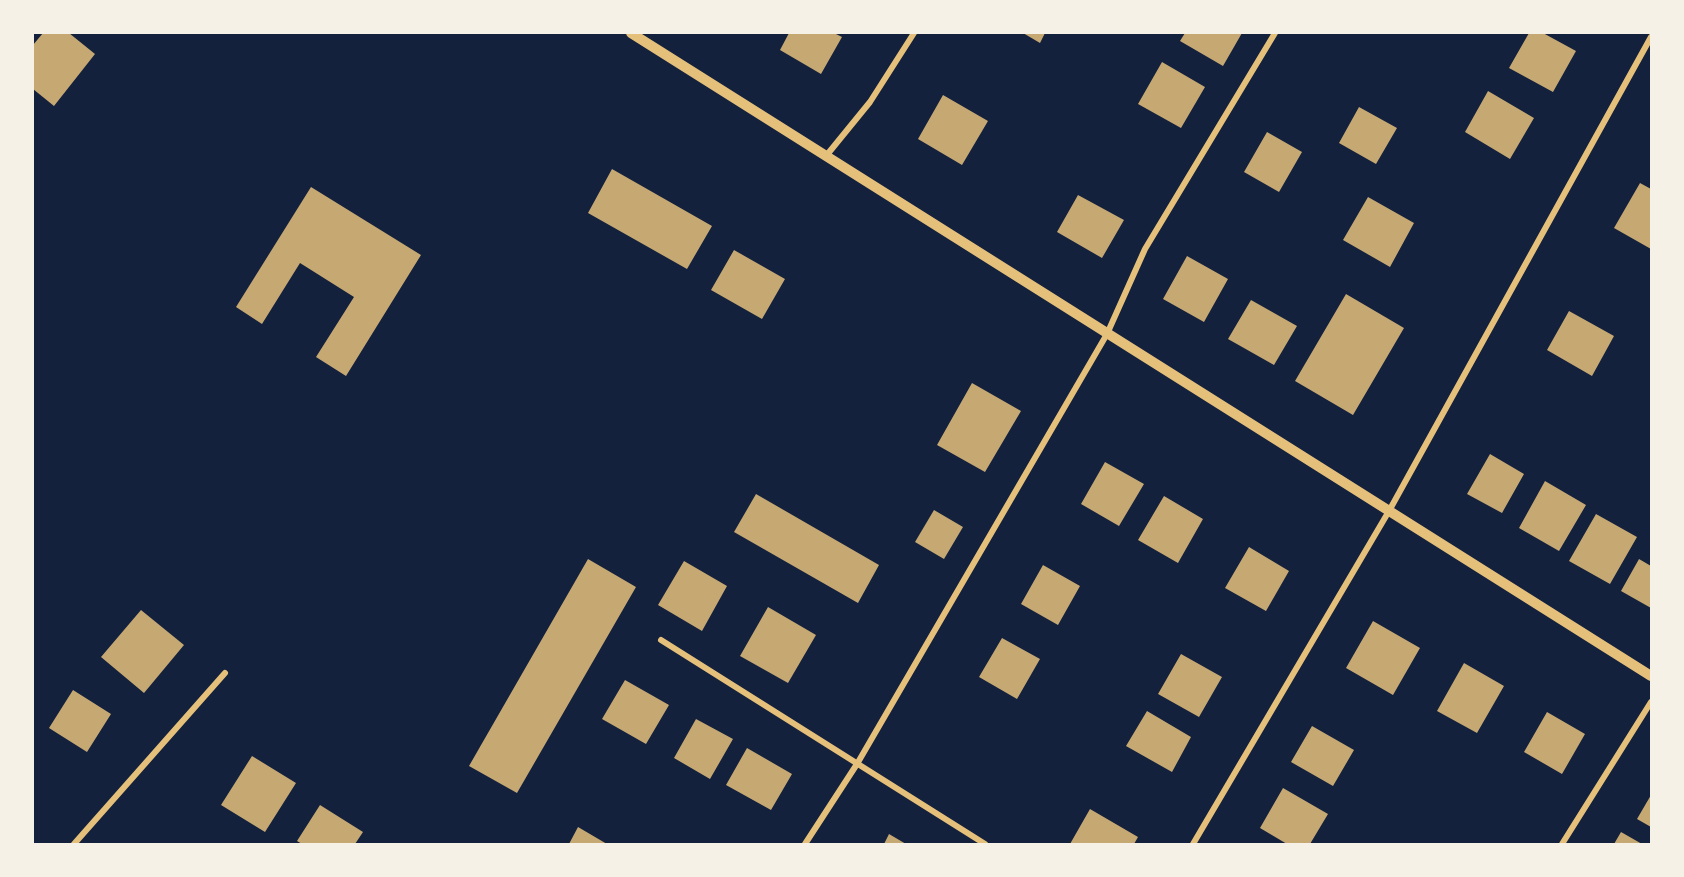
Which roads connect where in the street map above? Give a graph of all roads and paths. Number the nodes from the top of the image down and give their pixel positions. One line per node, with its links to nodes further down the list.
1 (631, 33): 5 (street)
2 (914, 33): 5 (street)
3 (1275, 33): 6 (street)
4 (1651, 37): 7 (street)
5 (826, 157): 6 (street)
6 (1107, 334): 7 (street); 12 (street)
7 (1389, 511): 10 (street); 16 (street)
8 (661, 640): 12 (street)
9 (225, 673): 13 (street)
10 (1651, 676)
11 (1651, 702): 17 (street)
12 (857, 764): 14 (street); 15 (street)
13 (75, 844)
14 (805, 844)
15 (985, 844)
16 (1193, 844)
17 (1562, 844)

